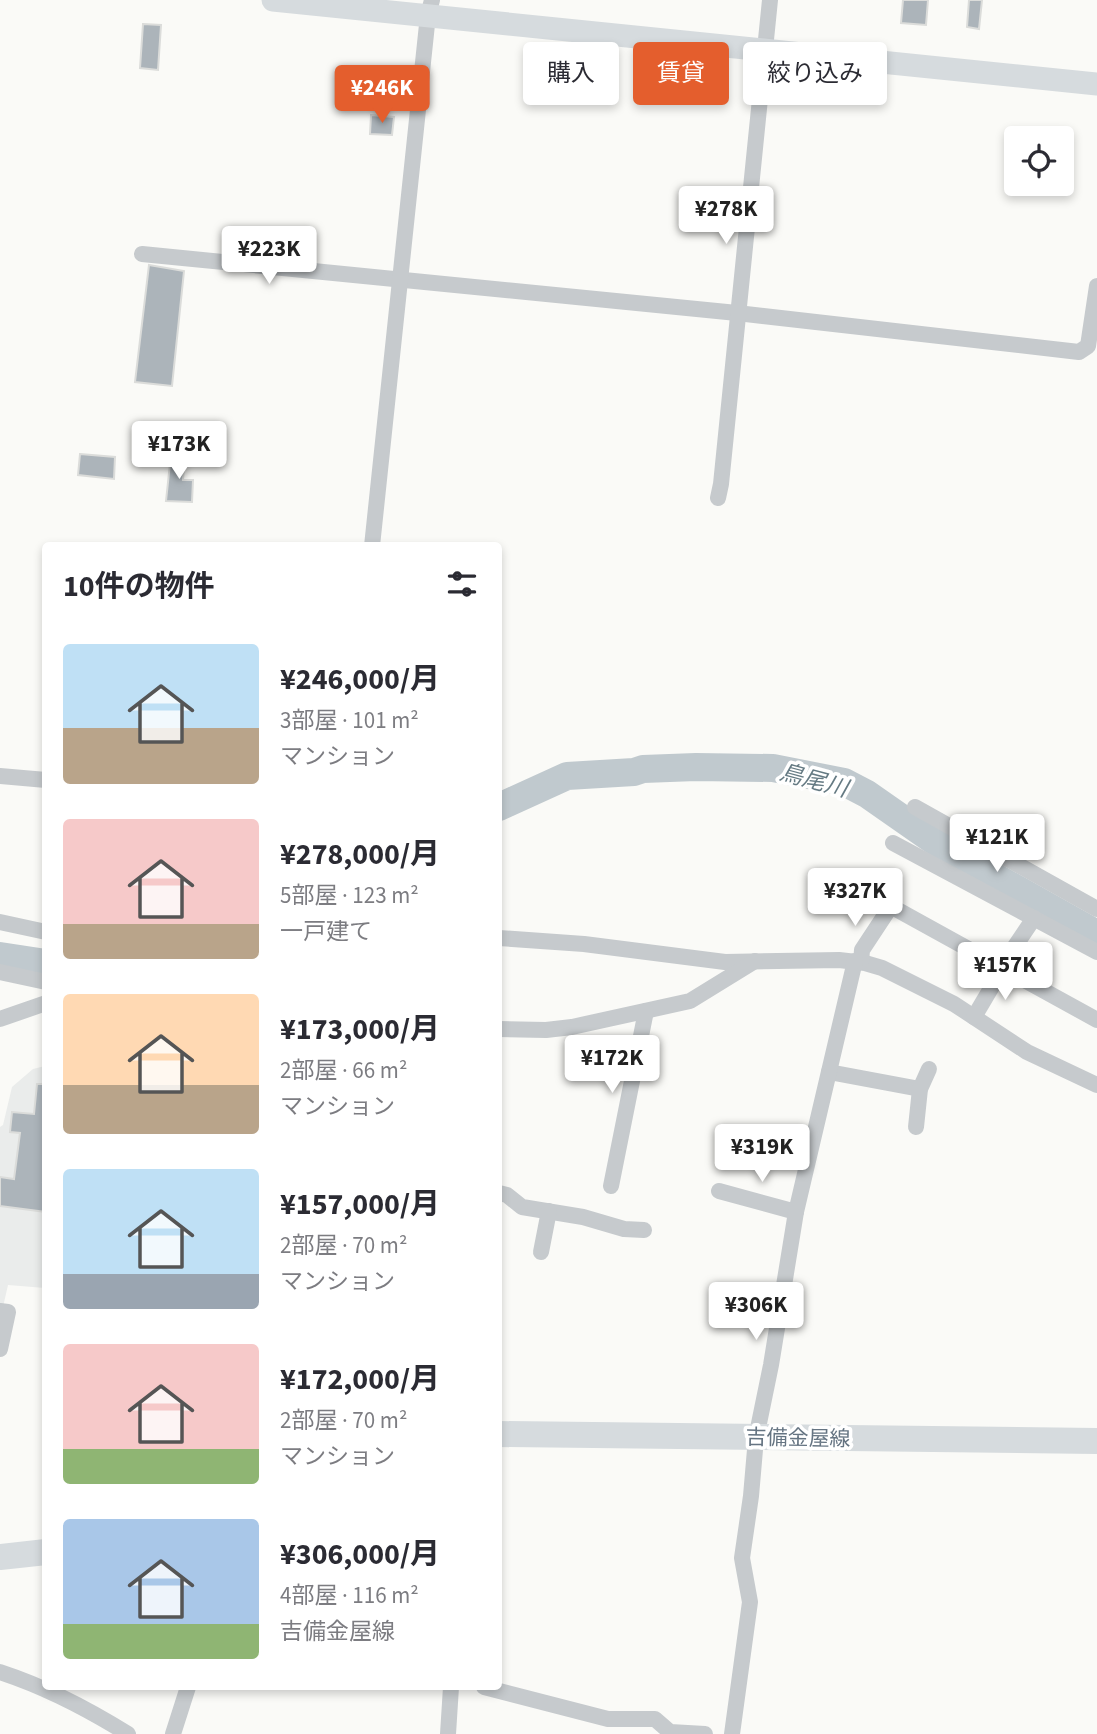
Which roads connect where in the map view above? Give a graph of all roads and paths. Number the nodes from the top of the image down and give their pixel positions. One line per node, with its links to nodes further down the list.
1 (273, 0): 3 (street)
2 (770, 0): 4 (street)
3 (430, 8): 5 (street); 10 (street)
4 (765, 42)
5 (743, 47)
6 (887, 63): 7 (street)
7 (1097, 84)
8 (758, 105): 12 (street)
9 (142, 254): 10 (street)
10 (401, 281): 12 (street); 14 (street)
11 (1097, 286): 12 (street)
12 (737, 313): 13 (street)
13 (718, 498)
14 (372, 542)
15 (0, 776): 16 (street)
16 (42, 780)
17 (915, 807): 21 (street)
18 (893, 843): 22 (street)
19 (876, 898): 20 (street)
20 (891, 906): 28 (street); 29 (street)
21 (1097, 909)
22 (1034, 918): 26 (street); 29 (street)
23 (0, 922): 24 (street)
24 (42, 931)
25 (502, 938): 27 (street)
26 (1097, 952)
27 (755, 961): 28 (street); 33 (street)
28 (858, 962): 34 (street); 39 (street)
29 (1002, 967): 34 (street); 36 (street)
30 (0, 972): 31 (street)
31 (42, 981)
32 (42, 1004): 35 (street)
33 (646, 1011): 37 (street); 43 (street)
34 (974, 1017): 40 (street)
35 (0, 1019)
36 (1097, 1020)
37 (502, 1029)
38 (929, 1069): 41 (street)
39 (829, 1072): 41 (street); 47 (street)
40 (1097, 1085)
41 (920, 1089): 42 (street)
42 (916, 1127)
43 (611, 1186)
44 (719, 1191): 47 (street)
45 (502, 1194): 46 (street)
46 (549, 1211): 48 (street); 49 (street)
47 (796, 1212): 53 (street)
48 (645, 1230)
49 (541, 1252)
50 (0, 1311): 51 (street)
51 (0, 1349)
52 (502, 1434): 53 (main road, 吉備金屋線)
53 (756, 1438): 54 (main road, 吉備金屋線); 67 (street)
54 (1097, 1441)
55 (42, 1552): 56 (main road)
56 (0, 1557)
57 (0, 1672): 58 (street)
58 (42, 1688)
59 (47, 1690): 63 (street)
60 (187, 1690): 64 (street)
61 (451, 1690): 65 (street)
62 (495, 1690): 66 (street)
63 (128, 1734)
64 (173, 1734)
65 (448, 1734)
66 (705, 1734)
67 (732, 1734)

